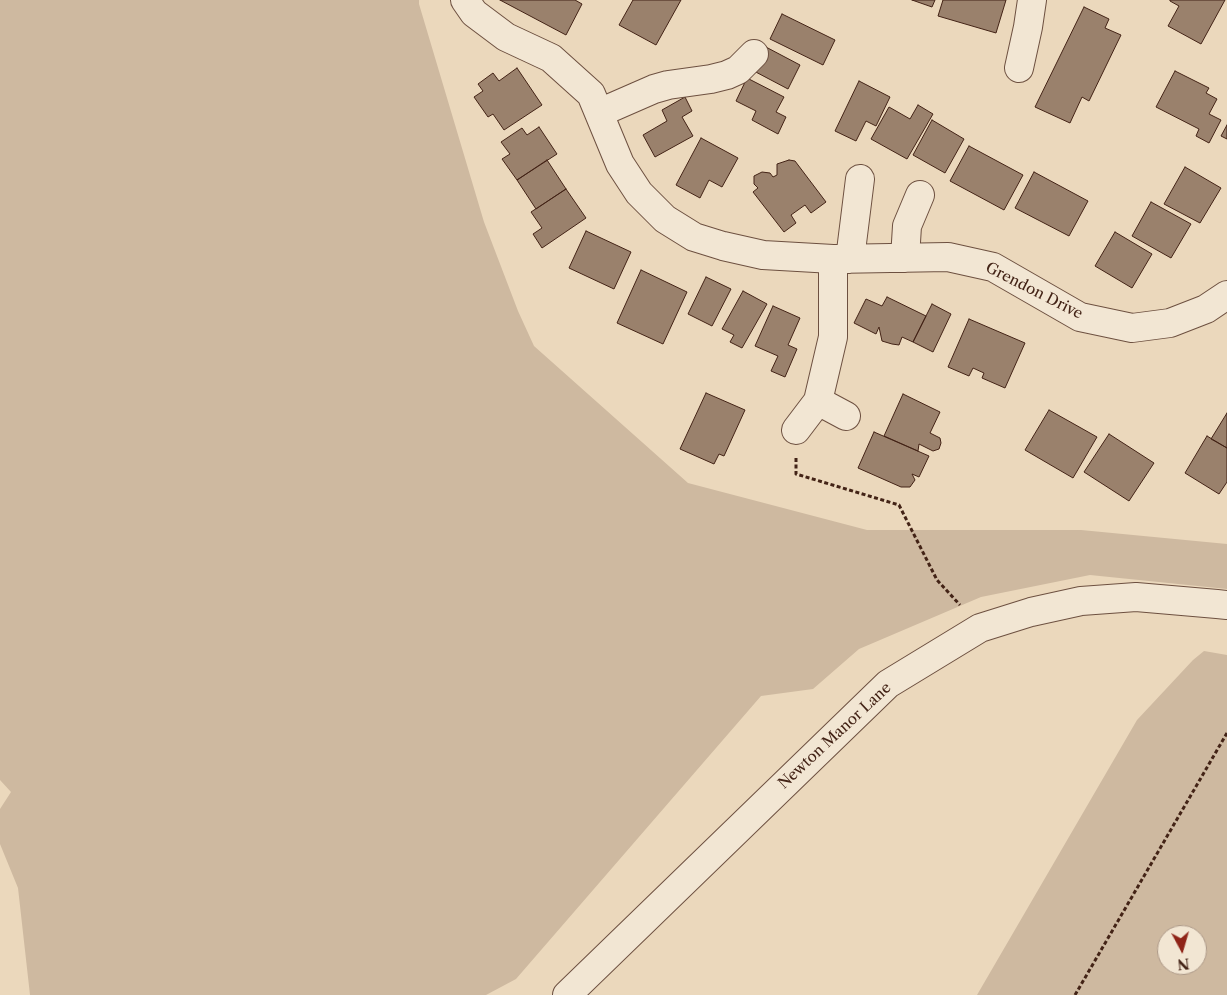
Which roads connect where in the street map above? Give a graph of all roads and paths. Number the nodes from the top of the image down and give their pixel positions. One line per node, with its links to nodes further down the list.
1 (465, 0): 5 (street, Grendon Drive)
2 (1032, 0): 4 (street)
3 (754, 54): 5 (street)
4 (1018, 68)
5 (599, 113): 9 (street, Grendon Drive)
6 (860, 179): 9 (street)
7 (920, 195): 8 (street)
8 (905, 258): 9 (street, Grendon Drive); 10 (street, Grendon Drive)
9 (841, 259): 11 (street)
10 (1227, 294)
11 (818, 401): 12 (street); 13 (street)
12 (846, 416)
13 (796, 430): 15 (path)
14 (1227, 606): 15 (street, Newton Manor Lane)
15 (980, 628): 17 (street, Newton Manor Lane)
16 (1227, 734): 18 (path)
17 (566, 995)
18 (1075, 995)

